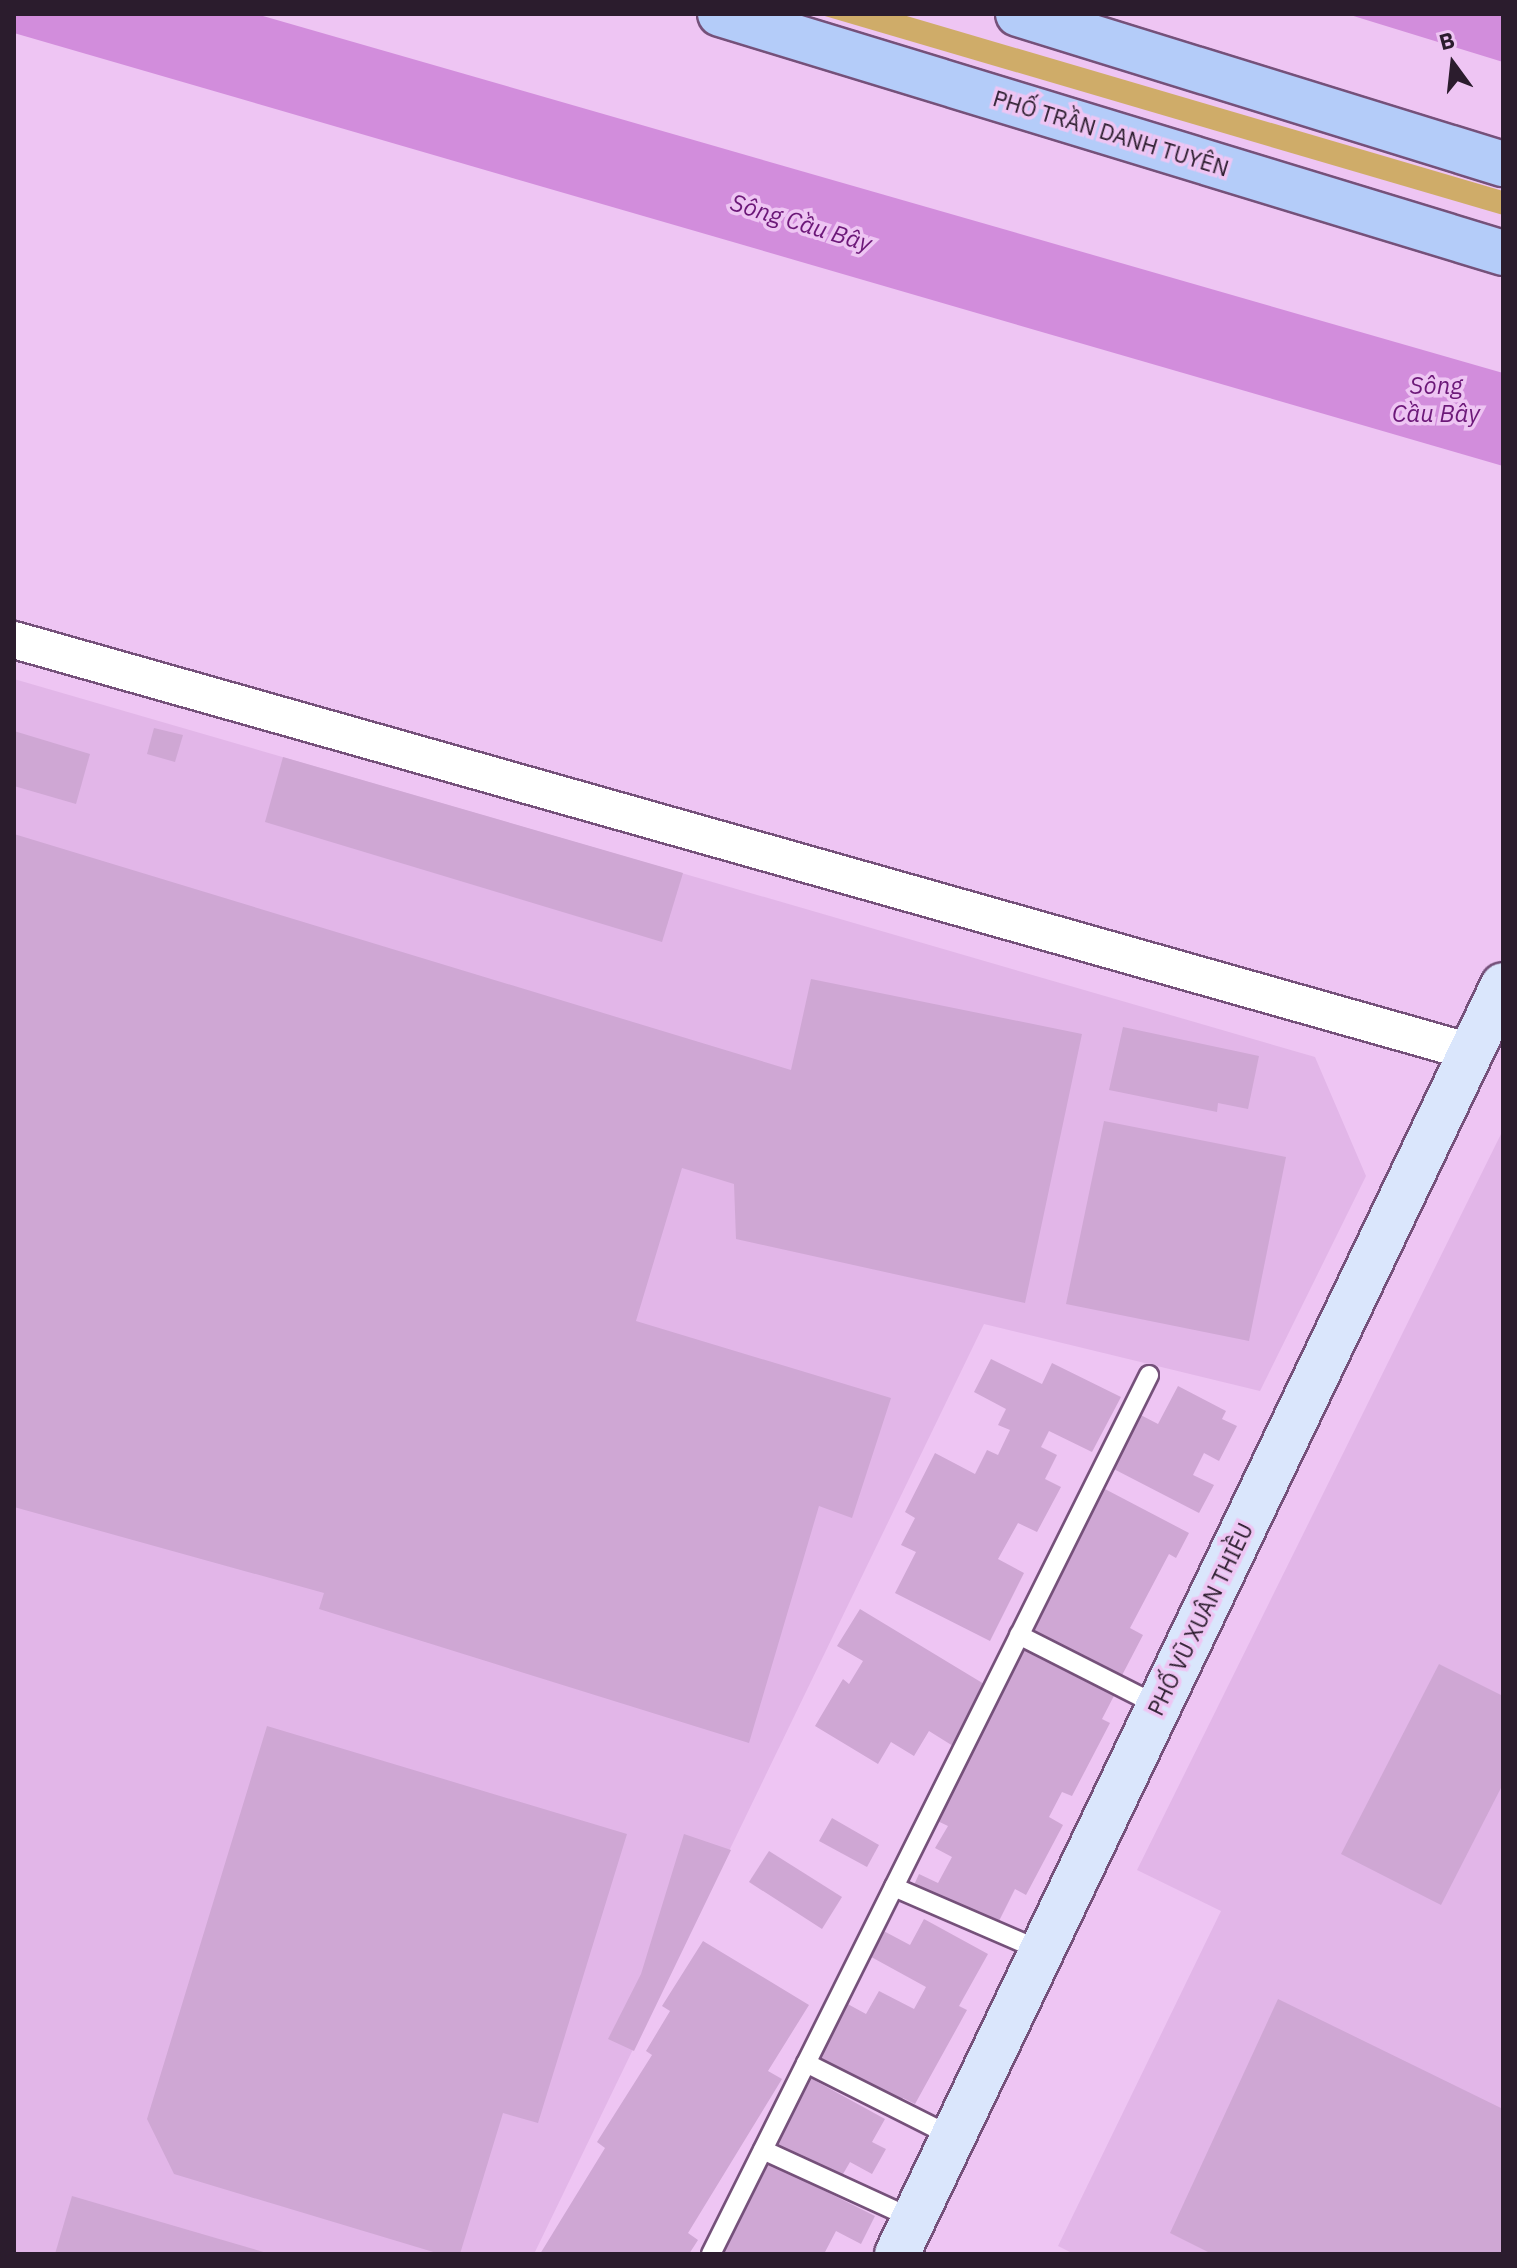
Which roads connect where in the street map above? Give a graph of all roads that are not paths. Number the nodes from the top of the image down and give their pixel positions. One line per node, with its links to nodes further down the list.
1 (720, 14): 4 (main road, PHỐ TRẦN DANH TUYÊN)
2 (1018, 14): 3 (main road)
3 (1503, 164)
4 (1503, 253)
5 (14, 640): 7 (street)
6 (1503, 985): 7 (main road, PHỐ VŨ XUÂN THIỀU)
7 (1471, 1052): 10 (main road, PHỐ VŨ XUÂN THIỀU)
8 (1149, 1375): 9 (lane)
9 (1019, 1635): 10 (lane); 11 (lane)
10 (1159, 1706): 12 (main road, PHỐ VŨ XUÂN THIỀU)
11 (894, 1887): 12 (lane); 13 (lane)
12 (1042, 1951): 14 (main road, PHỐ VŨ XUÂN THIỀU)
13 (806, 2063): 14 (lane); 15 (lane)
14 (953, 2137): 16 (main road, PHỐ VŨ XUÂN THIỀU)
15 (763, 2150): 16 (lane); 17 (lane)
16 (905, 2236)
17 (711, 2254)

